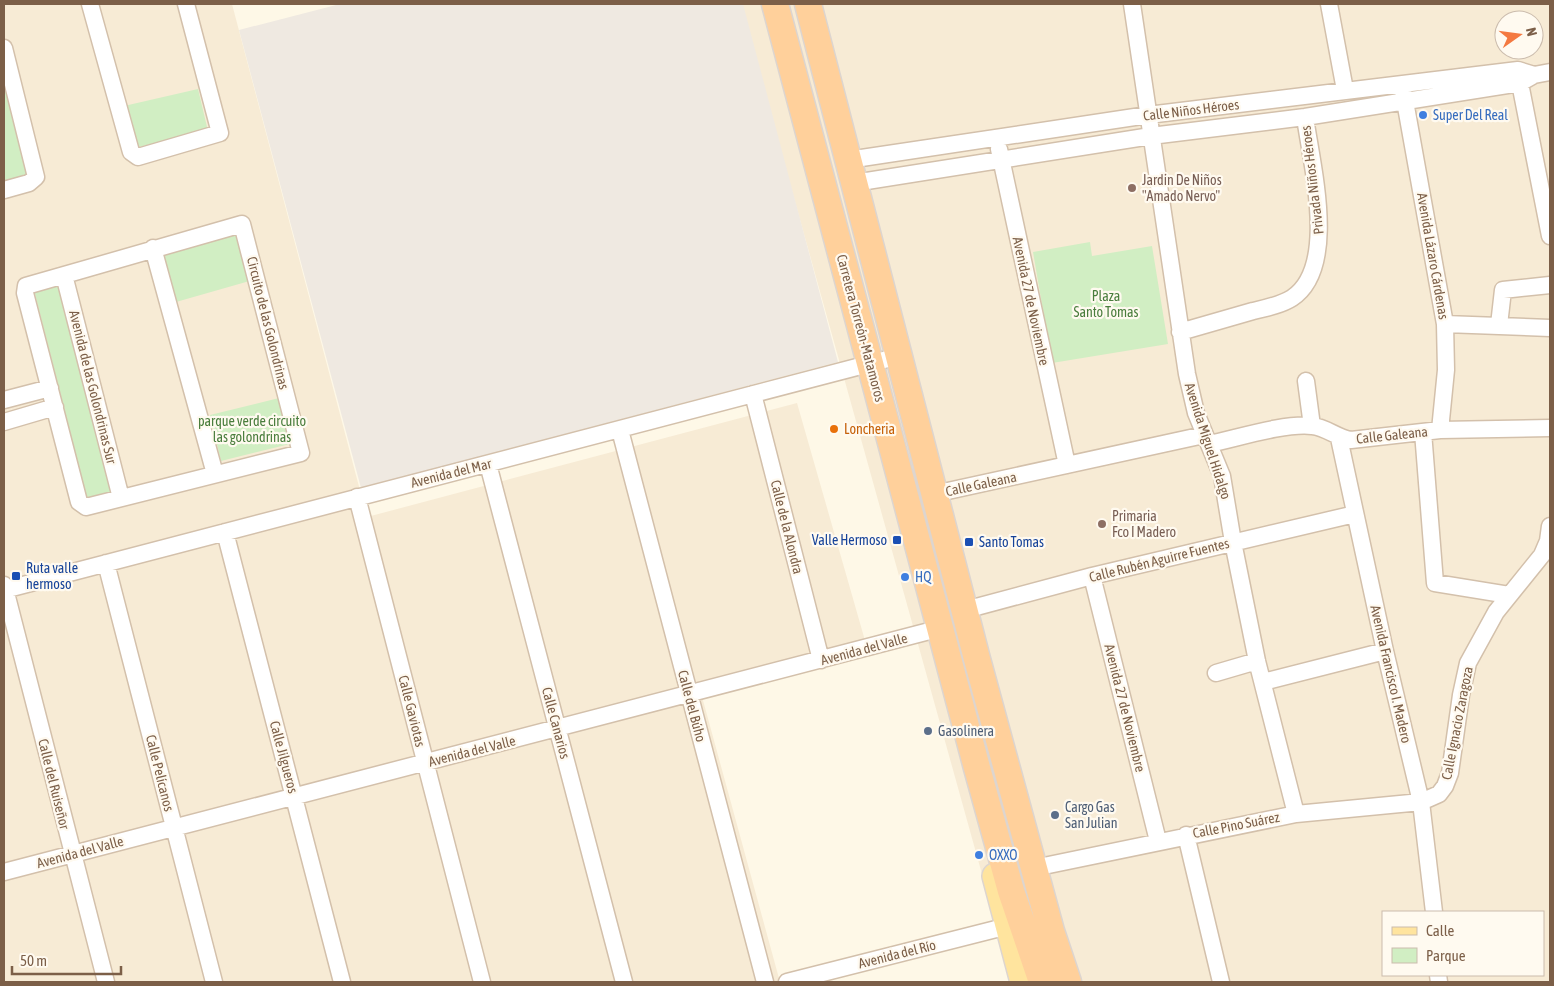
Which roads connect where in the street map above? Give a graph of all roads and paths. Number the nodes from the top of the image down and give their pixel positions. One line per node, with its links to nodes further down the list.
1 (90, 4): 2 (street)
2 (186, 4)
3 (775, 4): 28 (highway, Carretera Torreón-Matamoros)
4 (808, 4): 17 (highway)
5 (1132, 4): 12 (street, Avenida Miguel Hidalgo)
6 (1329, 4): 10 (street)
7 (5, 57): 18 (street)
8 (1531, 75): 9 (street, Calle Niños Héroes); 11 (street, Calle Niños Héroes); 19 (street)
9 (1402, 83): 10 (street, Calle Niños Héroes); 11 (street, Avenida Lázaro Cárdenas)
10 (1344, 90): 12 (street, Calle Niños Héroes)
11 (1405, 100): 13 (street, Calle Niños Héroes); 23 (street, Avenida Lázaro Cárdenas)
12 (1148, 115): 14 (street, Avenida Miguel Hidalgo); 15 (street, Calle Niños Héroes)
13 (1304, 117): 14 (street, Calle Niños Héroes); 26 (street, Privada Niños Héroes)
14 (1151, 136): 16 (street, Calle Niños Héroes); 26 (street, Avenida Miguel Hidalgo)
15 (996, 137): 16 (street, Avenida 27 de Noviembre); 17 (street, Calle Niños Héroes)
16 (1001, 160): 17 (street, Calle Niños Héroes); 43 (street, Avenida 27 de Noviembre)
17 (851, 171): 27 (highway)
18 (4, 190)
19 (1550, 236)
20 (153, 248): 21 (street, Circuito de las Golondrinas); 44 (street); 44 (street, Circuito de las Golondrinas)
21 (64, 275): 30 (street, Circuito de las Golondrinas); 47 (street, Avenida de las Golondrinas Sur)
22 (1550, 285): 24 (street)
23 (1445, 324): 24 (street); 38 (street, Avenida Lázaro Cárdenas)
24 (1499, 326): 25 (street)
25 (1550, 328)
26 (1180, 332): 41 (street, Avenida Miguel Hidalgo)
27 (898, 356): 28 (street, Avenida del Mar); 45 (highway)
28 (870, 363): 31 (street, Avenida del Mar); 57 (highway, Carretera Torreón-Matamoros)
29 (1306, 381): 35 (street)
30 (50, 388): 32 (street); 33 (street, Circuito de las Golondrinas)
31 (753, 394): 37 (street, Avenida del Mar); 59 (street, Calle de la Alondra)
32 (4, 400)
33 (55, 407): 34 (street); 47 (street, Circuito de las Golondrinas)
34 (4, 422)
35 (1312, 426): 40 (street, Calle Galeana); 41 (street, Calle Galeana)
36 (1550, 428): 38 (street, Calle Galeana)
37 (620, 430): 42 (street, Avenida del Mar); 63 (street, Calle del Búho)
38 (1440, 430): 39 (street, Calle Galeana)
39 (1423, 432): 40 (street, Calle Galeana); 55 (street)
40 (1339, 438): 48 (street, Avenida Francisco I. Madero)
41 (1207, 439): 43 (street, Calle Galeana); 51 (street, Avenida Miguel Hidalgo)
42 (488, 464): 46 (street, Avenida del Mar); 64 (street, Calle Canarios)
43 (1067, 465): 45 (street, Calle Galeana)
44 (215, 474): 47 (street, Circuito de las Golondrinas)
45 (934, 494): 56 (highway)
46 (357, 497): 50 (street, Avenida del Mar); 65 (street, Calle Gaviotas)
47 (121, 498)
48 (1356, 514): 51 (street, Calle Rubén Aguirre Fuentes); 58 (street, Avenida Francisco I. Madero)
49 (1550, 526): 55 (street, Calle Ignacio Zaragoza)
50 (225, 532): 52 (street, Avenida del Mar); 68 (street, Calle Jilgueros)
51 (1232, 542): 53 (street, Calle Rubén Aguirre Fuentes); 60 (street, Avenida Miguel Hidalgo)
52 (106, 563): 54 (street, Avenida del Mar); 71 (street, Calle Pelícanos)
53 (1092, 576): 56 (street, Calle Rubén Aguirre Fuentes); 73 (street, Avenida 27 de Noviembre)
54 (4, 588): 74 (street, Calle del Ruiseñor)
55 (1509, 595): 67 (street, Calle Ignacio Zaragoza)
56 (965, 610): 75 (highway)
57 (941, 628): 59 (street, Avenida del Valle); 66 (highway, Carretera Torreón-Matamoros)
58 (1385, 650): 62 (street); 69 (street, Avenida Francisco I. Madero)
59 (821, 660): 63 (street, Avenida del Valle)
60 (1257, 661): 61 (street); 62 (street, Avenida Miguel Hidalgo)
61 (1216, 672)
62 (1262, 682): 70 (street, Avenida Miguel Hidalgo)
63 (689, 695): 64 (street, Avenida del Valle); 85 (street, Calle del Búho)
64 (558, 729): 65 (street, Avenida del Valle); 84 (street, Calle Canarios)
65 (426, 763): 68 (street, Avenida del Valle); 83 (street, Calle Gaviotas)
66 (977, 768): 78 (main road); 79 (highway, Carretera Torreón-Matamoros)
67 (1439, 794): 69 (street, Calle Pino Suárez)
68 (294, 796): 71 (street, Avenida del Valle); 82 (street, Calle Jilgueros)
69 (1421, 802): 70 (street, Calle Pino Suárez); 77 (street, Avenida Francisco I. Madero)
70 (1296, 814): 72 (street, Calle Pino Suárez)
71 (174, 827): 74 (street, Avenida del Valle); 81 (street, Calle Pelícanos)
72 (1186, 835): 73 (street, Calle Pino Suárez); 88 (street)
73 (1158, 841): 75 (street, Calle Pino Suárez)
74 (72, 854): 76 (street, Avenida del Valle); 80 (street, Calle del Ruiseñor)
75 (1034, 868): 87 (highway)
76 (4, 872)
77 (1434, 911)
78 (1008, 926): 79 (main road); 86 (street, Avenida del Río)
79 (1033, 974)
80 (106, 982)
81 (214, 982)
82 (342, 982)
83 (482, 982)
84 (624, 982)
85 (764, 982)
86 (787, 982)
87 (1068, 982)
88 (1222, 982)

